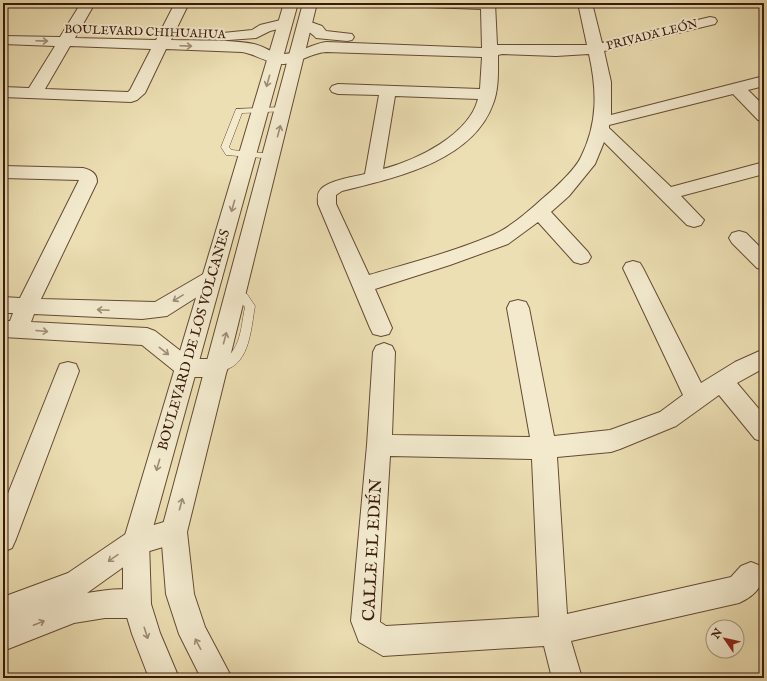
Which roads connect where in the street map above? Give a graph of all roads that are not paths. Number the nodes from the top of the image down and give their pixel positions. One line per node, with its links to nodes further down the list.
1 (88, 3): 9 (street)
2 (182, 3): 10 (street)
3 (428, 3): 5 (street)
4 (585, 3): 14 (street)
5 (488, 4): 13 (street)
6 (710, 20): 14 (street, PRIVADA LEÓN)
7 (305, 23): 12 (street, BOULEVARD CHIHUAHUA); 13 (street, BOULEVARD CHIHUAHUA); 15 (street, BOULEVARD DE LOS VOLCANES); 16 (street, BOULEVARD DE LOS VOLCANES)
8 (3, 29): 9 (street, BOULEVARD CHIHUAHUA)
9 (68, 35): 10 (street, BOULEVARD CHIHUAHUA); 11 (street, BOULEVARD CHIHUAHUA, one-way to 9); 22 (street)
10 (165, 39): 12 (street, BOULEVARD CHIHUAHUA); 22 (street)
11 (3, 40)
12 (256, 41): 16 (street, BOULEVARD CHIHUAHUA)
13 (493, 48): 14 (street, PRIVADA LEÓN); 23 (street)
14 (595, 49): 27 (street)
15 (297, 57): 16 (street); 25 (street, BOULEVARD DE LOS VOLCANES)
16 (275, 58): 24 (street, BOULEVARD DE LOS VOLCANES, one-way to 24)
17 (764, 81): 18 (street)
18 (737, 88): 26 (street); 27 (street)
19 (338, 89): 20 (street)
20 (388, 91): 23 (street); 32 (street)
21 (3, 92): 22 (street)
22 (35, 92)
23 (487, 94): 32 (street)
24 (260, 109): 25 (lane); 28 (street, BOULEVARD DE LOS VOLCANES)
25 (284, 109): 29 (street, BOULEVARD DE LOS VOLCANES, one-way to 25)
26 (764, 116)
27 (601, 125): 33 (street); 34 (street)
28 (248, 154): 29 (lane); 40 (street, BOULEVARD DE LOS VOLCANES, one-way to 40)
29 (272, 157): 52 (street, BOULEVARD DE LOS VOLCANES)
30 (764, 168): 33 (street)
31 (3, 172): 43 (street)
32 (372, 177): 41 (street)
33 (667, 194): 35 (street)
34 (540, 212): 37 (street); 41 (street)
35 (694, 220)
36 (739, 238): 38 (street)
37 (581, 257)
38 (764, 263)
39 (633, 268): 55 (street)
40 (212, 278): 45 (street, one-way to 45); 51 (street, BOULEVARD DE LOS VOLCANES)
41 (364, 285): 46 (street)
42 (3, 305): 43 (street)
43 (27, 305): 45 (street, one-way to 43); 47 (street)
44 (518, 308): 58 (street)
45 (159, 310): 48 (street)
46 (381, 328)
47 (10, 329): 48 (street, one-way to 48)
48 (147, 337): 51 (street, one-way to 51)
49 (384, 352): 57 (street, CALLE EL EDÉN)
50 (764, 358): 54 (street)
51 (186, 368): 52 (street); 62 (street, BOULEVARD DE LOS VOLCANES, one-way to 62)
52 (217, 368): 60 (street, BOULEVARD DE LOS VOLCANES, one-way to 52)
53 (68, 371): 59 (street)
54 (721, 381): 55 (street); 56 (street)
55 (697, 399): 58 (street)
56 (764, 432)
57 (379, 445): 58 (street); 66 (street, CALLE EL EDÉN)
58 (544, 448): 66 (street)
59 (11, 501): 61 (street)
60 (174, 532): 62 (street); 69 (street, BOULEVARD DE LOS VOLCANES, one-way to 60)
61 (3, 539)
62 (136, 542): 64 (street, BOULEVARD DE LOS VOLCANES); 65 (street, one-way to 65)
63 (751, 576): 66 (street, CALLE EL EDÉN)
64 (137, 604): 67 (street, one-way to 64); 68 (street, BOULEVARD DE LOS VOLCANES, one-way to 68)
65 (3, 611)
66 (554, 631): 70 (street)
67 (3, 637)
68 (164, 678)
69 (217, 678)
70 (568, 678)

